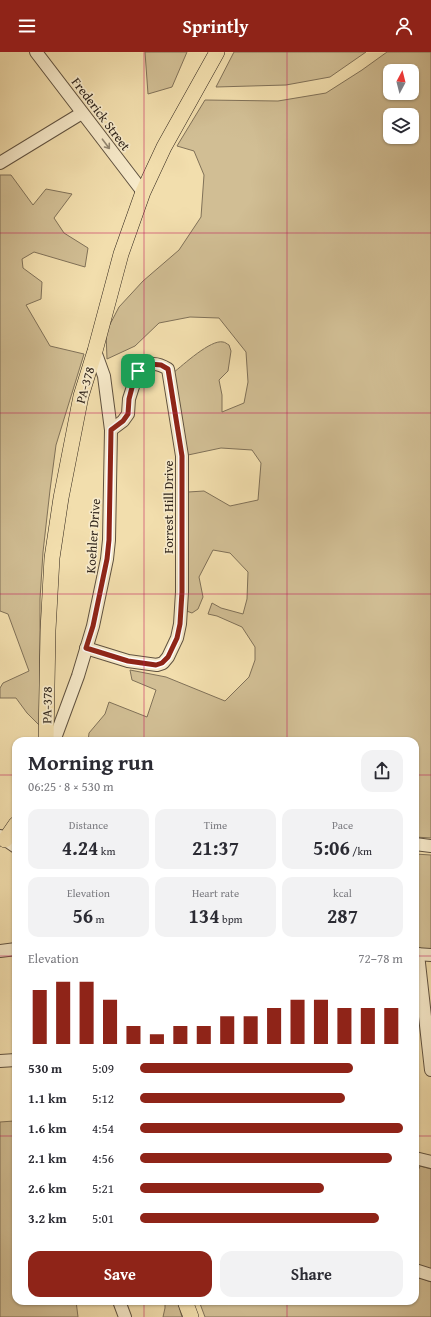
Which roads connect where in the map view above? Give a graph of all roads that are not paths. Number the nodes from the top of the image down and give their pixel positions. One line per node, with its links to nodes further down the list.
1 (36, 52): 3 (street, Frederick Street)
2 (217, 52): 5 (main road, PA-378)
3 (82, 113): 4 (street); 5 (street, Frederick Street, one-way to 5)
4 (0, 163)
5 (143, 192): 6 (main road, PA-378)
6 (95, 352): 7 (street, Koehler Drive); 9 (main road, PA-378)
7 (111, 430): 8 (street, Koehler Drive); 8 (street, Forrest Hill Drive)
8 (86, 648): 10 (street, Koehler Drive)
9 (46, 737)
10 (55, 737)
11 (12, 832): 12 (main road)
12 (7, 841)
13 (419, 844): 14 (street)
14 (431, 846)
15 (12, 950): 16 (street)
16 (0, 951)
17 (419, 954): 18 (street)
18 (431, 955)
19 (419, 977): 22 (street)
20 (12, 1060): 21 (street)
21 (0, 1061)
22 (431, 1070)
23 (419, 1159): 24 (street)
24 (431, 1162)
25 (419, 1271): 26 (street)
26 (431, 1275)
27 (120, 1305): 29 (street)
28 (186, 1305): 30 (main road)
29 (125, 1317)
30 (191, 1317)

